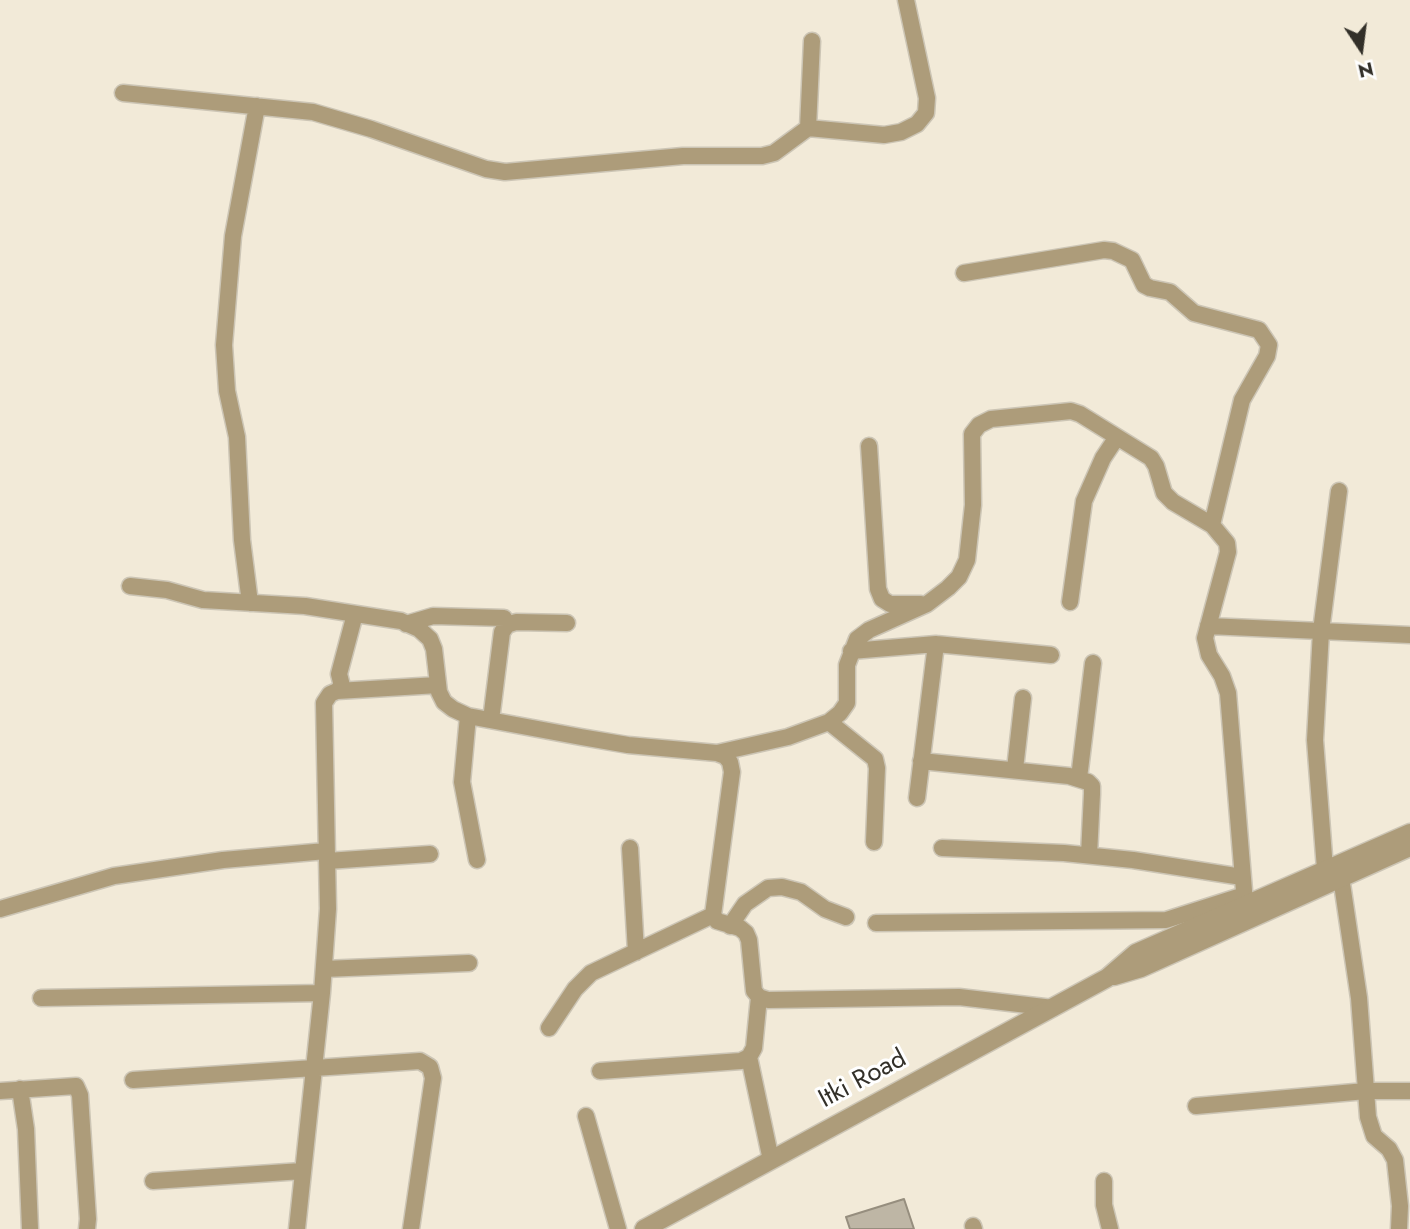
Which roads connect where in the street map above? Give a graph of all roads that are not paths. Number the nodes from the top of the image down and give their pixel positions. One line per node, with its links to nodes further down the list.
1 (906, 0): 5 (street)
2 (812, 41): 5 (street)
3 (123, 93): 4 (street)
4 (257, 106): 5 (street); 13 (street)
5 (807, 128)
6 (964, 273): 10 (street)
7 (1117, 438): 10 (street); 12 (street); 14 (street)
8 (869, 446): 14 (street)
9 (1339, 491): 20 (street)
10 (1212, 526): 19 (street)
11 (130, 586): 13 (street)
12 (1070, 602)
13 (250, 603): 15 (street)
14 (927, 604): 23 (street)
15 (355, 614): 18 (street); 27 (street)
16 (504, 618): 18 (street)
17 (567, 623): 30 (street)
18 (407, 624): 26 (street)
19 (1208, 626): 20 (street); 47 (street)
20 (1321, 631): 21 (street); 46 (street)
21 (1410, 635)
22 (936, 644): 23 (street); 24 (street); 33 (street)
23 (851, 651): 31 (street)
24 (1051, 655)
25 (1093, 663): 35 (street)
26 (439, 685): 27 (street); 29 (street)
27 (337, 691): 44 (street)
28 (1023, 698): 34 (street)
29 (468, 716): 30 (street); 45 (street)
30 (491, 720): 32 (street)
31 (829, 722): 32 (street); 38 (street)
32 (717, 753): 50 (street)
33 (921, 761): 34 (street); 36 (street)
34 (1015, 769): 35 (street)
35 (1079, 778): 43 (street)
36 (917, 798)
37 (1410, 833): 46 (street)
38 (874, 842)
39 (1410, 847): 46 (street)
40 (629, 848): 54 (street)
41 (942, 848): 43 (street)
42 (430, 853): 44 (street)
43 (1088, 855): 47 (street)
44 (327, 856): 49 (street); 56 (street)
45 (477, 860)
46 (1333, 873): 48 (street); 57 (street); 69 (street)
47 (1242, 877): 48 (street)
48 (1245, 899): 52 (street); 57 (street)
49 (0, 909)
50 (713, 915): 53 (street); 54 (street)
51 (846, 917): 53 (street)
52 (876, 923)
53 (730, 926): 59 (street)
54 (636, 951): 62 (street)
55 (469, 963): 56 (street)
56 (324, 970): 58 (street)
57 (1107, 978): 61 (street, Itki Road)
58 (323, 993): 60 (street); 64 (street)
59 (759, 997): 61 (street); 63 (street)
60 (41, 998)
61 (1053, 1008): 73 (street, Itki Road)
62 (550, 1028)
63 (750, 1057): 65 (street); 73 (street)
64 (314, 1068): 66 (street); 74 (street); 81 (street)
65 (600, 1071)
66 (133, 1080)
67 (20, 1089): 68 (street); 78 (street); 79 (street)
68 (0, 1091)
69 (1366, 1091): 70 (street); 71 (street); 85 (street)
70 (1410, 1091)
71 (1196, 1106)
72 (586, 1116): 82 (street)
73 (771, 1160): 77 (street, Itki Road)
74 (302, 1171): 75 (street); 80 (street)
75 (153, 1181)
76 (1104, 1181): 84 (street)
77 (666, 1223): 83 (street, Itki Road)
78 (30, 1229)
79 (87, 1229)
80 (297, 1229)
81 (411, 1229)
82 (618, 1229)
83 (644, 1229)
84 (1110, 1229)
85 (1399, 1229)

